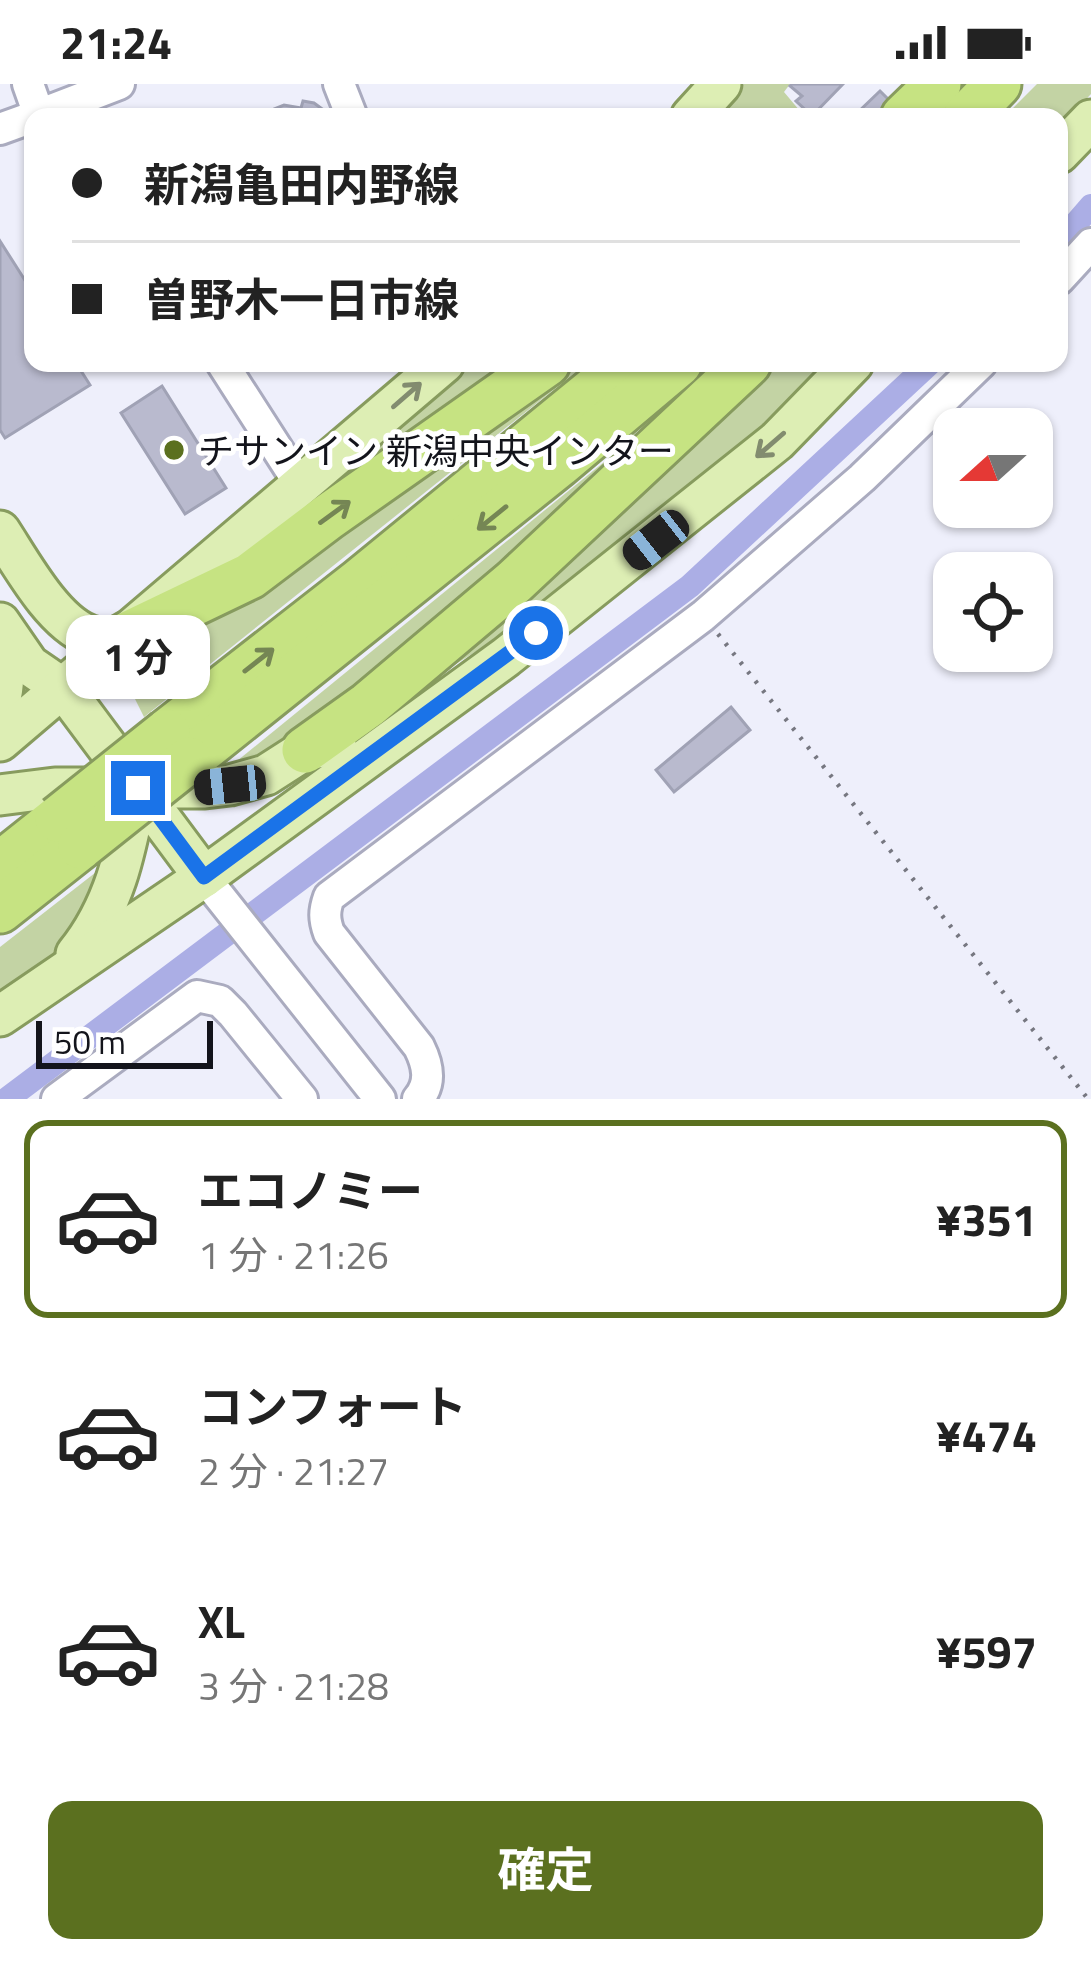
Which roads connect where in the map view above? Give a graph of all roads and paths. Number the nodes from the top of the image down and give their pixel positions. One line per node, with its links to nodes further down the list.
1 (118, 84): 5 (street)
2 (721, 84): 6 (main road)
3 (938, 84): 7 (highway)
4 (998, 84): 8 (highway)
5 (62, 108)
6 (700, 108)
7 (913, 108)
8 (975, 108)
9 (1091, 120): 10 (main road)
10 (1068, 144)
11 (1091, 244): 12 (street)
12 (1068, 269)
13 (228, 372): 21 (street)
14 (434, 372): 21 (main road, one-way to 14)
15 (534, 372): 27 (highway, one-way to 15)
16 (616, 372): 32 (highway, one-way to 16)
17 (669, 372): 32 (highway, one-way to 32)
18 (738, 372): 33 (highway)
19 (845, 372): 24 (main road, one-way to 24)
20 (972, 372): 25 (street)
21 (301, 486): 27 (main road)
22 (0, 531): 27 (main road)
23 (0, 570): 29 (main road)
24 (567, 609): 33 (main road); 38 (main road)
25 (703, 616): 45 (street); 46 (path)
26 (0, 623): 29 (main road)
27 (127, 635): 29 (main road)
28 (0, 655): 30 (main road)
29 (64, 689): 31 (main road); 34 (main road)
30 (0, 701)
31 (0, 741)
32 (178, 746): 36 (highway, bridge)
33 (305, 750): 34 (main road)
34 (138, 788): 35 (main road); 38 (main road); 40 (main road)
35 (0, 795)
36 (69, 832): 37 (highway); 39 (highway)
37 (0, 865)
38 (204, 877): 40 (main road); 44 (street)
39 (0, 910)
40 (54, 980): 41 (main road)
41 (0, 1016)
42 (57, 1099): 43 (street)
43 (302, 1099)
44 (380, 1099)
45 (418, 1099)
46 (1088, 1099)

